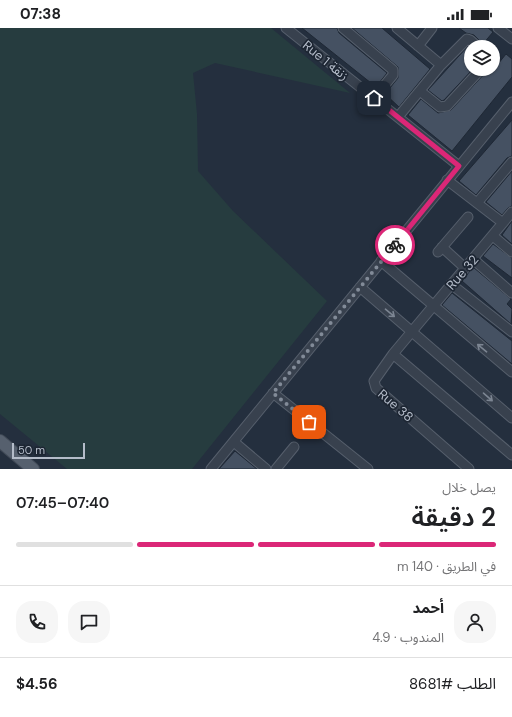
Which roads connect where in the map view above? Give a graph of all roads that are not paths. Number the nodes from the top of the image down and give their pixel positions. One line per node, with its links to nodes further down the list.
1 (286, 28): 12 (street, Rue 1 زنقة)
2 (343, 28): 12 (street)
3 (397, 28): 8 (street)
4 (432, 28): 8 (street)
5 (502, 29): 6 (street)
6 (512, 39)
7 (464, 40): 9 (street)
8 (418, 46): 9 (street)
9 (441, 65): 11 (street)
10 (475, 76): 11 (street)
11 (420, 91): 14 (street)
12 (374, 98): 14 (street, Rue 1 زنقة)
13 (512, 102): 16 (street)
14 (398, 117): 16 (street, Rue 1 زنقة)
15 (512, 162): 18 (street)
16 (459, 166): 17 (street)
17 (447, 180): 18 (street); 25 (street)
18 (477, 203): 21 (street)
19 (512, 212): 21 (street, Rue 32)
20 (468, 217): 26 (street)
21 (503, 223): 22 (street, Rue 32)
22 (493, 236): 23 (street); 24 (street, Rue 32)
23 (512, 252)
24 (473, 259): 26 (street, Rue 32); 29 (street)
25 (381, 261): 28 (street); 30 (street)
26 (465, 268): 27 (street, Rue 32)
27 (451, 284): 30 (street, Rue 32); 32 (street)
28 (360, 287): 31 (street, one-way to 31); 35 (street)
29 (512, 293)
30 (432, 306): 31 (street, Rue 32); 34 (street, one-way to 30)
31 (412, 331): 33 (street, Rue 38); 36 (street, one-way to 36)
32 (512, 332)
33 (393, 354): 40 (street); 41 (street, Rue 38)
34 (512, 372)
35 (273, 393): 38 (street); 46 (street)
36 (512, 418)
37 (0, 441): 42 (main road)
38 (234, 442): 43 (street); 44 (street)
39 (294, 447): 45 (street)
40 (512, 455)
41 (464, 467)
42 (33, 469)
43 (211, 469)
44 (266, 469)
45 (276, 469)
46 (368, 469)

